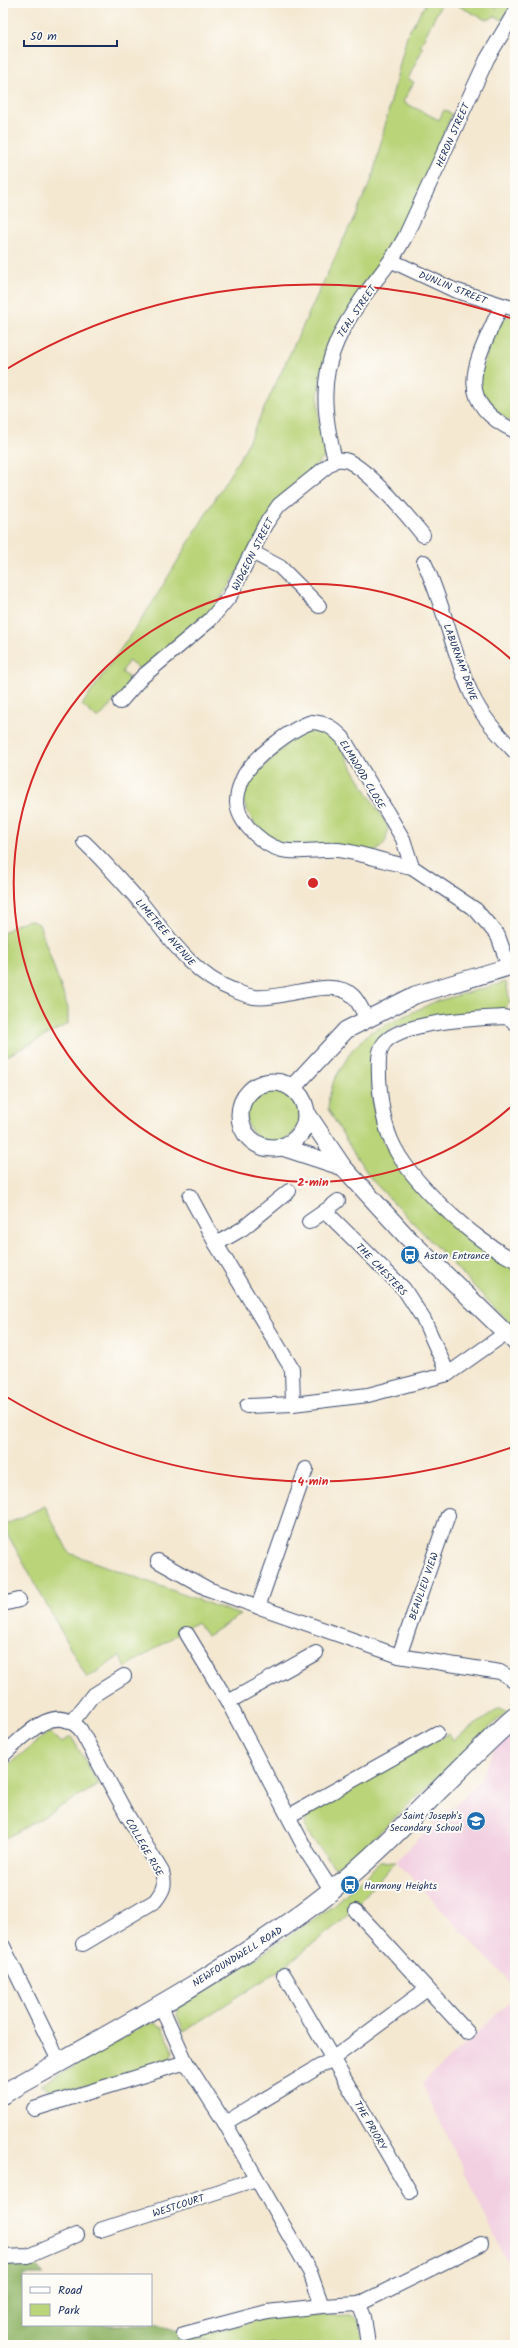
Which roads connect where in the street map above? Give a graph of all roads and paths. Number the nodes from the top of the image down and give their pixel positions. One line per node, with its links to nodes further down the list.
1 (515, 12): 2 (street, HERON STREET)
2 (392, 261): 3 (street, DUNLIN STREET); 6 (street, TEAL STREET)
3 (501, 306): 4 (street, DUNLIN STREET); 5 (street)
4 (515, 309)
5 (515, 431)
6 (336, 460): 7 (street); 8 (street, WIDGEON STREET)
7 (423, 535)
8 (252, 552): 10 (street); 11 (street, WIDGEON STREET)
9 (424, 562): 12 (street, LABURNAM DRIVE)
10 (319, 606)
11 (120, 702)
12 (515, 752)
13 (84, 842): 16 (street, LIMETREE AVENUE)
14 (412, 867): 14 (street, ELMWOOD CLOSE); 15 (street, ELMWOOD CLOSE)
15 (512, 966): 16 (street)
16 (367, 1019): 18 (street)
17 (515, 1024): 28 (street)
18 (292, 1088): 19 (street); 20 (street)
19 (306, 1112): 20 (street); 21 (street)
20 (282, 1147): 21 (street)
21 (343, 1167): 29 (street)
22 (289, 1191): 27 (street)
23 (190, 1196): 27 (street)
24 (338, 1201): 25 (street)
25 (325, 1211): 26 (street); 30 (street, THE CHESTERS)
26 (309, 1222)
27 (216, 1244): 31 (street)
28 (515, 1260)
29 (511, 1338): 30 (street)
30 (448, 1374): 31 (street)
31 (293, 1404): 32 (street)
32 (247, 1406)
33 (306, 1469): 38 (street)
34 (448, 1515): 41 (street, BEAULIEU VIEW)
35 (158, 1561): 38 (street)
36 (19, 1600): 37 (street)
37 (3, 1604)
38 (258, 1607): 41 (street)
39 (186, 1634): 44 (street)
40 (316, 1652): 44 (street)
41 (399, 1656): 43 (street)
42 (124, 1676): 46 (street)
43 (515, 1681)
44 (228, 1702): 49 (street)
45 (515, 1716): 50 (main road, NEWFOUNDWELL ROAD)
46 (73, 1721): 48 (street); 52 (street, COLLEGE RISE)
47 (437, 1733): 49 (street)
48 (3, 1755)
49 (289, 1816): 50 (street)
50 (332, 1891): 56 (main road, NEWFOUNDWELL ROAD)
51 (356, 1911): 55 (street)
52 (84, 1944)
53 (3, 1946): 59 (street)
54 (284, 1975): 58 (street, THE PRIORY)
55 (427, 1989): 57 (street); 58 (street)
56 (160, 2004): 59 (main road, NEWFOUNDWELL ROAD); 60 (street)
57 (468, 2033)
58 (332, 2059): 63 (street); 65 (street, THE PRIORY)
59 (59, 2061): 61 (main road, NEWFOUNDWELL ROAD)
60 (186, 2062): 62 (street); 63 (street)
61 (3, 2094)
62 (34, 2109)
63 (225, 2123): 64 (street)
64 (256, 2179): 66 (street, WESTCOURT); 71 (street)
65 (410, 2192)
66 (100, 2230)
67 (77, 2235): 69 (street)
68 (481, 2244): 70 (street)
69 (3, 2257)
70 (359, 2304): 71 (street); 73 (street)
71 (322, 2306): 72 (street)
72 (184, 2334)
73 (368, 2345)

